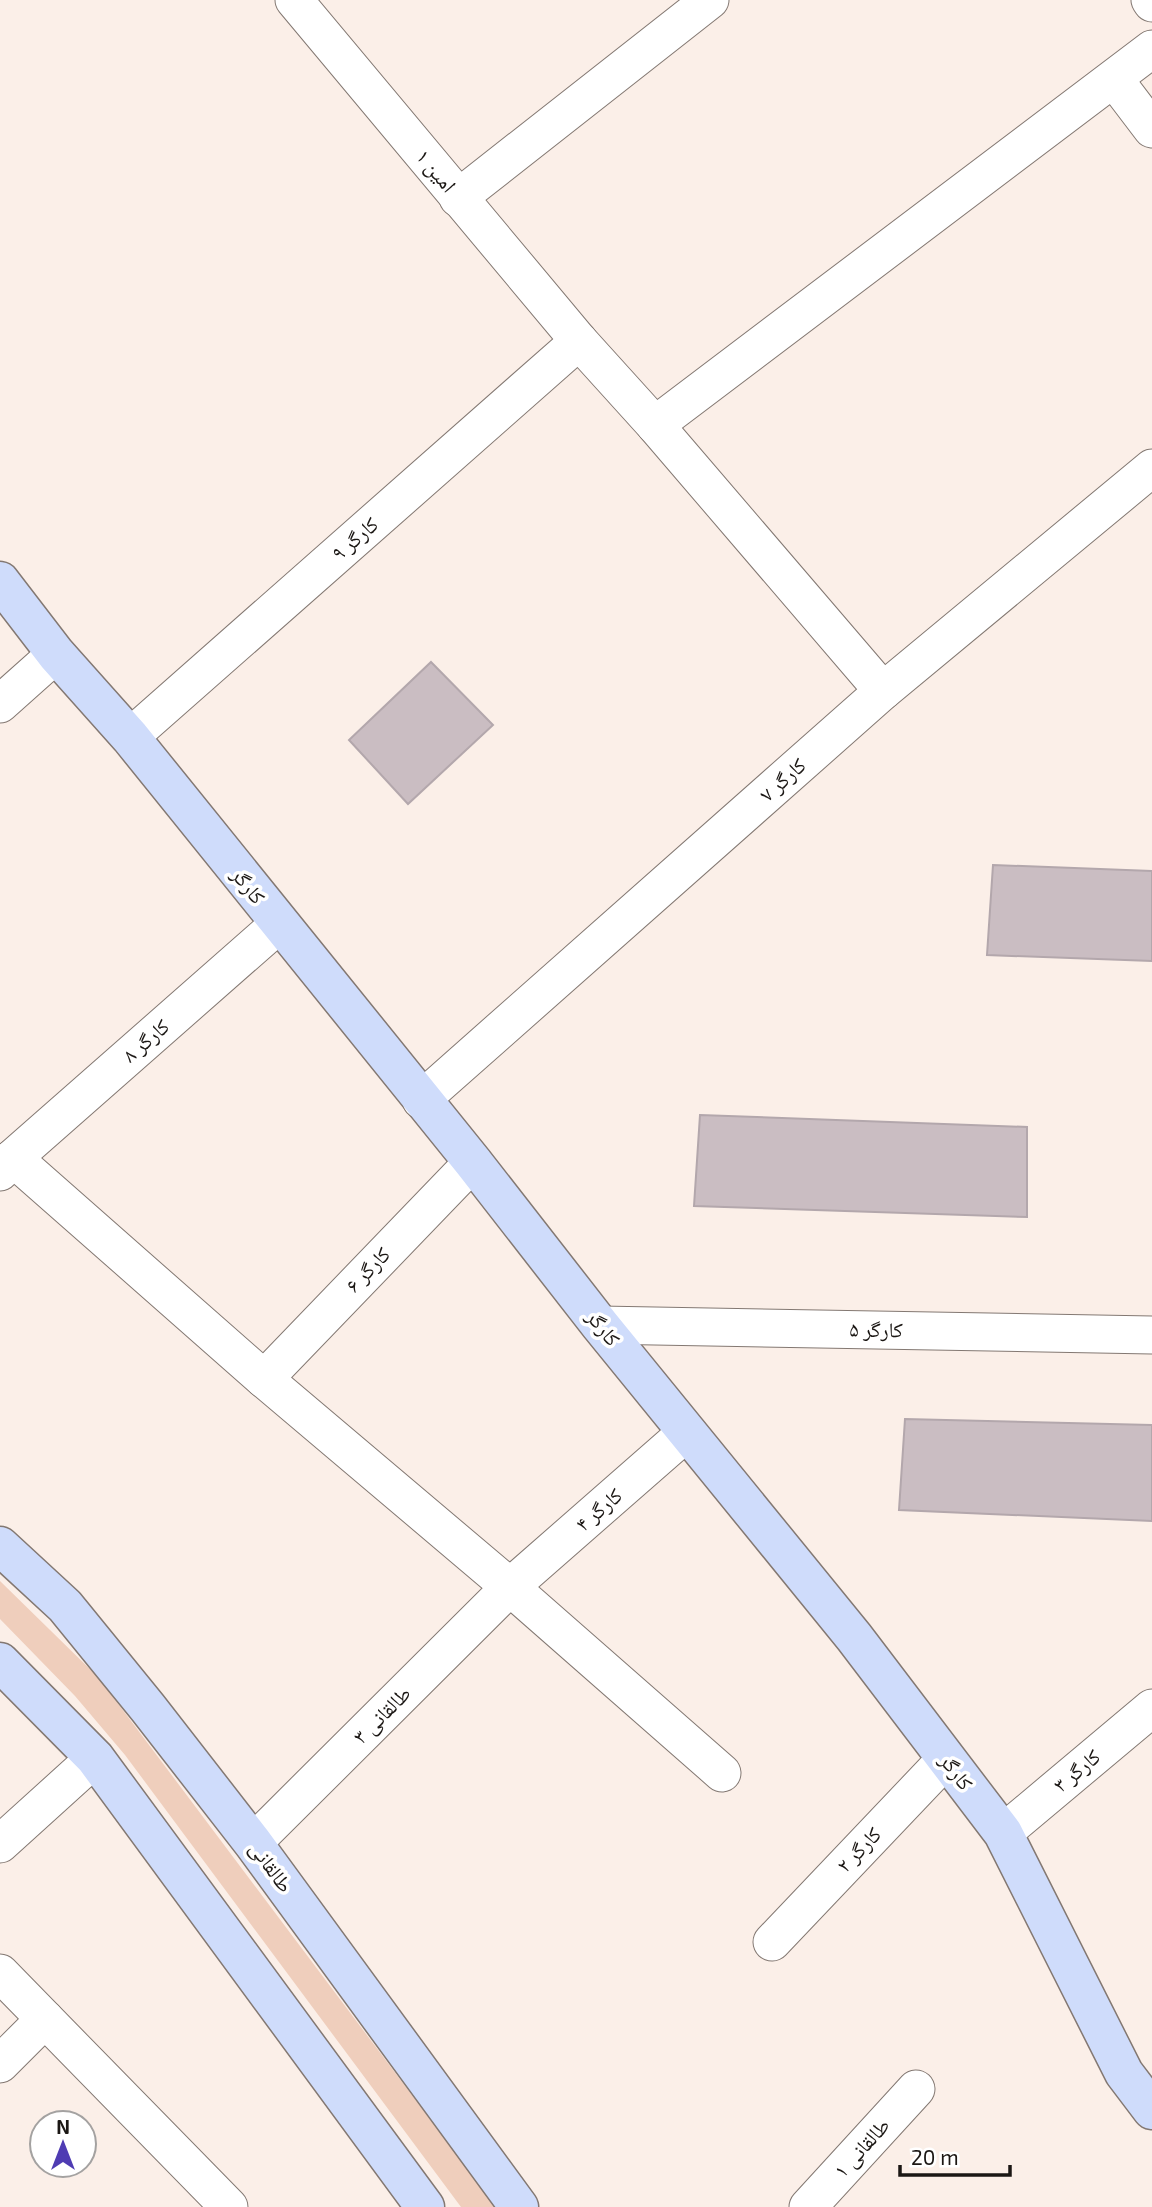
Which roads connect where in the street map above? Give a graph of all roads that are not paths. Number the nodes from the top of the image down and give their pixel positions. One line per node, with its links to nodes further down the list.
1 (294, 0): 6 (street, امین ۱)
2 (710, 0): 6 (street)
3 (1152, 48): 4 (street)
4 (1114, 79): 5 (street); 8 (street)
5 (1152, 129)
6 (458, 198): 7 (street, امین ۱)
7 (579, 341): 8 (street, امین ۱); 14 (street, کارگر ۹)
8 (655, 425): 12 (street, امین ۱)
9 (1152, 468): 12 (street, کارگر ۷)
10 (0, 581): 11 (main road, کارگر)
11 (56, 654): 13 (street); 14 (main road, کارگر)
12 (883, 691): 16 (street, کارگر ۷)
13 (0, 704)
14 (130, 737): 15 (main road, کارگر)
15 (279, 925): 16 (main road, کارگر); 18 (street, کارگر ۸)
16 (421, 1100): 17 (main road, کارگر)
17 (472, 1162): 19 (main road, کارگر); 21 (street, کارگر ۶)
18 (7, 1165): 21 (street)
19 (600, 1325): 20 (street, کارگر ۵); 22 (main road, کارگر)
20 (1152, 1335)
21 (264, 1379): 24 (street)
22 (687, 1432): 24 (street, کارگر ۴); 28 (main road, کارگر)
23 (0, 1546): 31 (main road, طالقانی)
24 (510, 1587): 29 (street); 31 (street, طالقانی ۳)
25 (0, 1662): 27 (main road)
26 (1152, 1708): 30 (street, کارگر ۳)
27 (95, 1758): 32 (street); 40 (main road)
28 (946, 1759): 30 (main road, کارگر); 33 (street, کارگر ۲)
29 (723, 1773)
30 (1003, 1833): 38 (main road, کارگر)
31 (253, 1843): 41 (main road, طالقانی)
32 (0, 1844)
33 (772, 1942)
34 (0, 1973): 35 (street)
35 (45, 2019): 36 (street); 39 (street)
36 (0, 2064)
37 (916, 2088): 42 (street, طالقانی ۱)
38 (1148, 2097)
39 (229, 2207)
40 (425, 2207)
41 (519, 2207)
42 (808, 2207)

